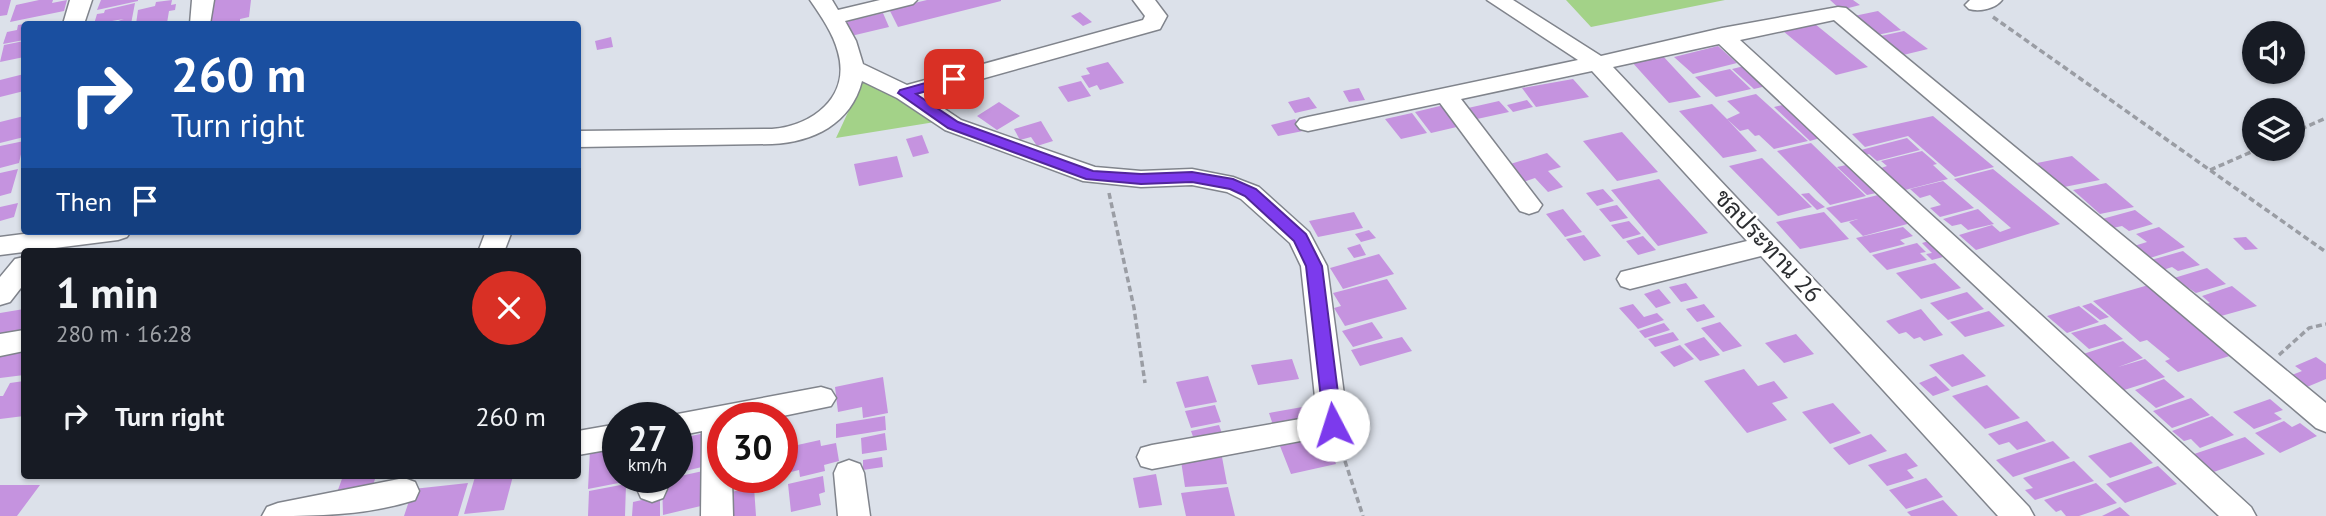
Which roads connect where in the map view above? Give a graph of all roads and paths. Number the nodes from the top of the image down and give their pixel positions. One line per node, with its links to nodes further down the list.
1 (80, 0): 8 (street)
2 (203, 0): 9 (street)
3 (906, 0): 7 (street)
4 (1144, 0): 13 (street)
5 (1498, 0): 11 (street, ชลประทาน 26)
6 (1984, 3): 20 (path)
7 (827, 9): 12 (street)
8 (76, 21)
9 (198, 21)
10 (1722, 35): 11 (street); 33 (street); 50 (street)
11 (1596, 62): 14 (street); 24 (street, ชลประทาน 26)
12 (852, 67): 13 (street); 18 (street)
13 (905, 93): 21 (street)
14 (1445, 94): 16 (street); 22 (street)
15 (2326, 118): 17 (path)
16 (1308, 124)
17 (2305, 127)
18 (581, 139)
19 (2242, 156): 20 (path)
20 (2210, 170): 26 (path)
21 (1105, 178): 34 (path); 38 (street)
22 (1529, 205)
23 (93, 235): 25 (street)
24 (1767, 245): 28 (street); 49 (street, ชลประทาน 26)
25 (25, 246)
26 (2326, 252)
27 (21, 254): 29 (street)
28 (1630, 279)
29 (0, 295)
30 (2326, 324): 33 (path)
31 (21, 342): 32 (street)
32 (0, 345)
33 (2264, 368): 37 (street)
34 (1145, 383)
35 (821, 398): 36 (street)
36 (798, 402)
37 (2326, 420)
38 (1333, 425): 41 (street); 48 (path)
39 (602, 439): 40 (street)
40 (581, 442)
41 (1152, 457)
42 (849, 473): 47 (street)
43 (717, 493): 46 (street)
44 (402, 494): 45 (street)
45 (278, 516)
46 (717, 516)
47 (854, 516)
48 (1363, 516)
49 (2018, 516)
50 (2240, 516)

